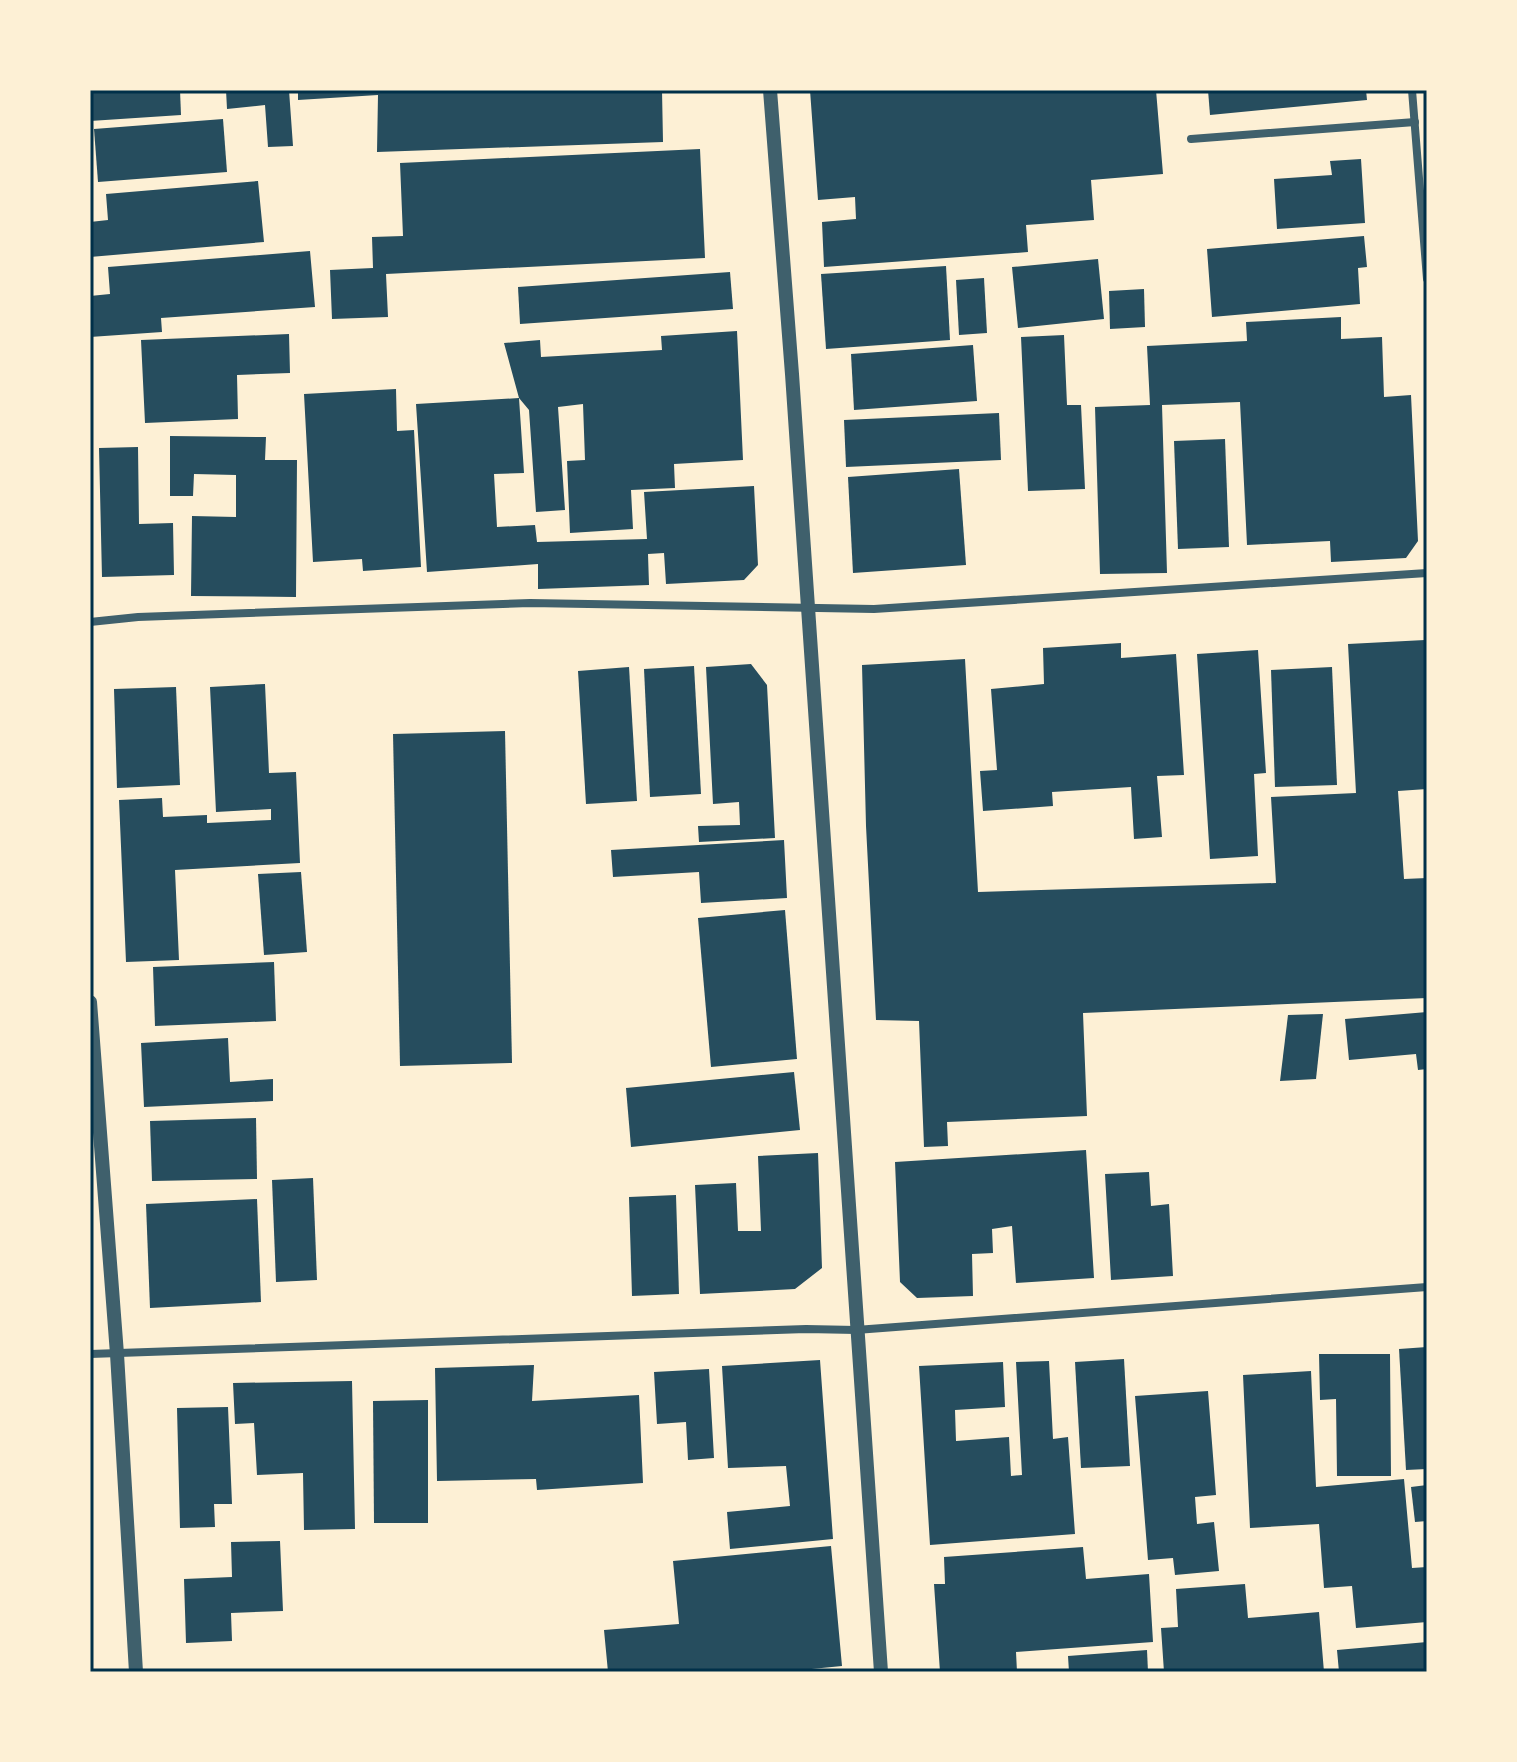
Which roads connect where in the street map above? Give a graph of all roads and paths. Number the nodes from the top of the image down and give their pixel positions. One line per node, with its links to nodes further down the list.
1 (770, 90): 7 (street)
2 (1412, 90): 3 (street)
3 (1415, 122): 4 (street); 5 (street)
4 (1191, 139)
5 (1427, 279)
6 (1427, 573): 7 (street)
7 (808, 607): 8 (street); 11 (street)
8 (90, 622)
9 (90, 1002): 13 (street)
10 (1427, 1287): 11 (street)
11 (856, 1330): 13 (street); 15 (street)
12 (90, 1354): 13 (street)
13 (117, 1354): 14 (street)
14 (136, 1672)
15 (881, 1672)

